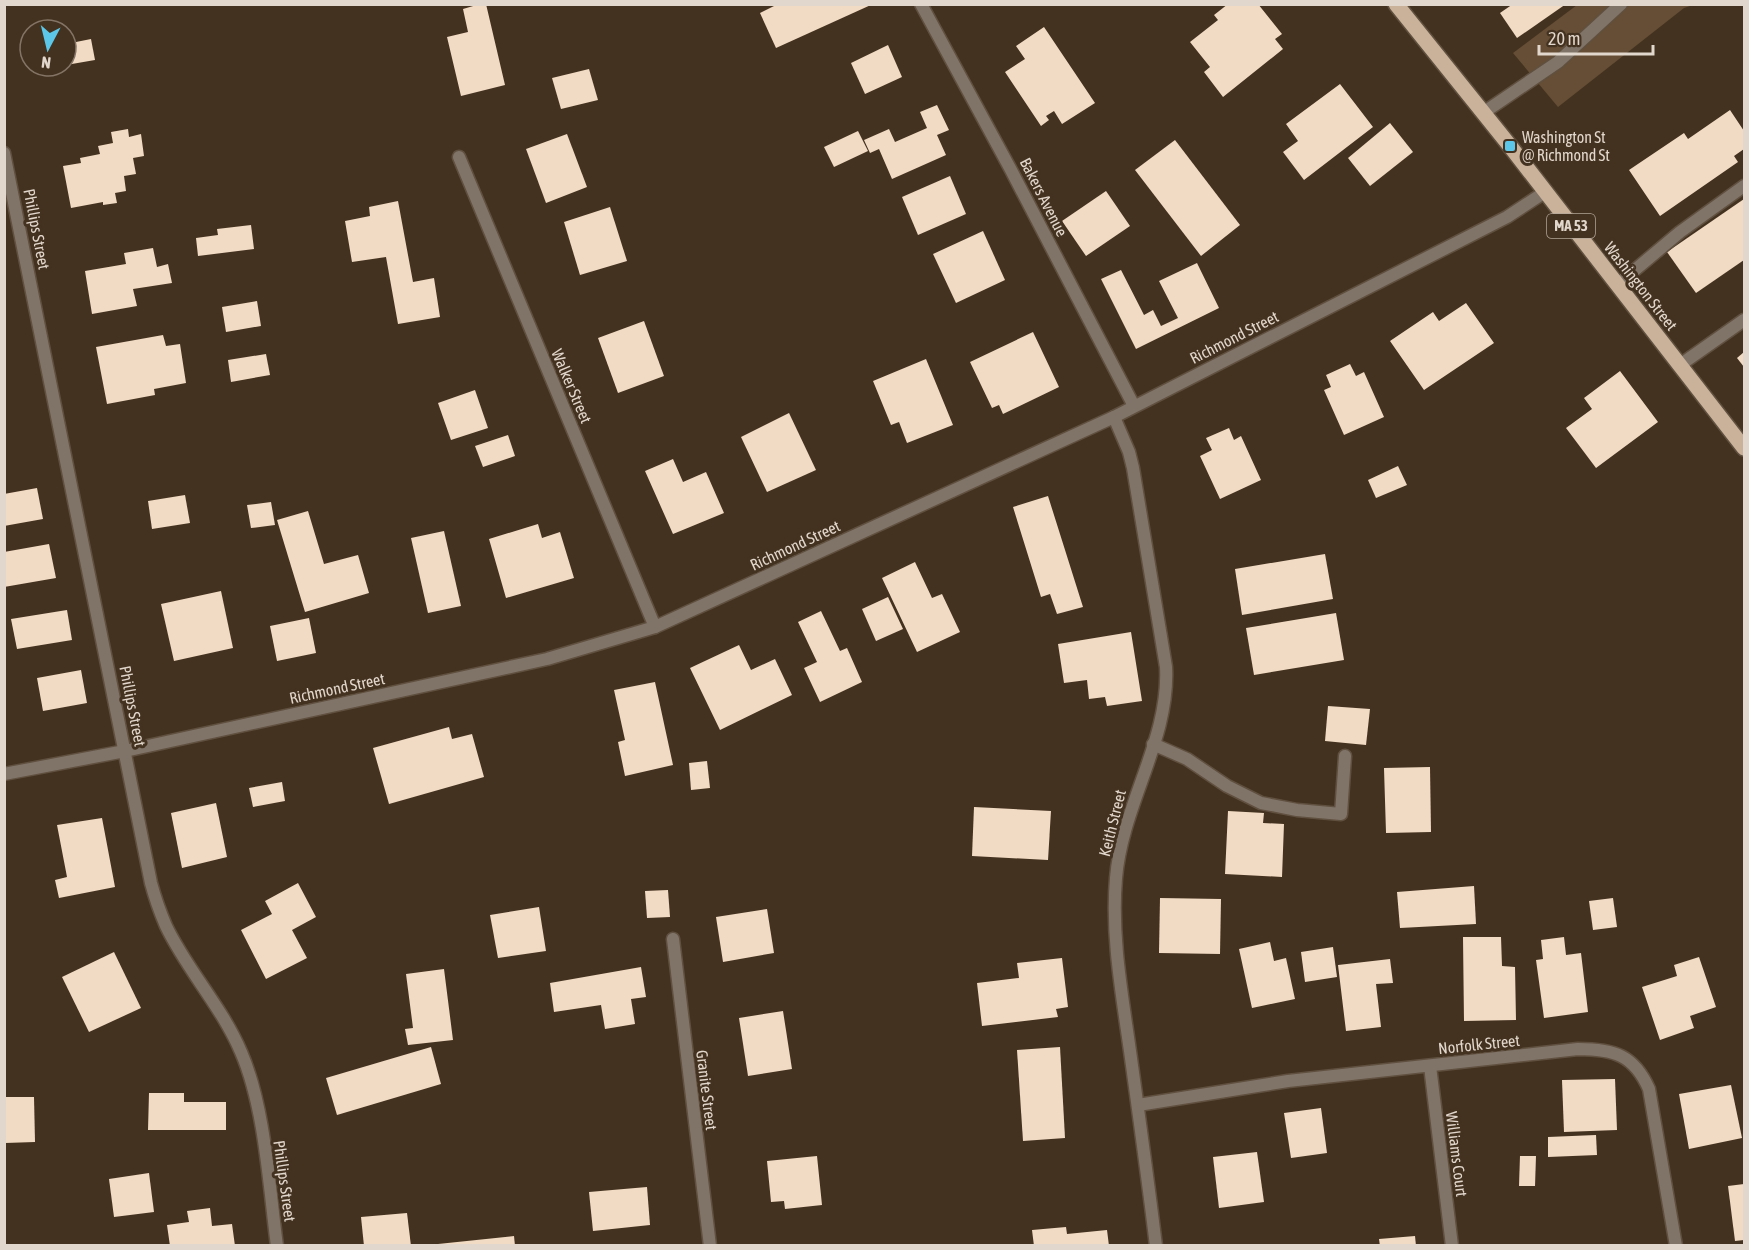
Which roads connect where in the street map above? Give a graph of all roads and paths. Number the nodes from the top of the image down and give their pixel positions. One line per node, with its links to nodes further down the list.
1 (921, 4): 12 (street, Bakers Avenue)
2 (1396, 4): 4 (main road, Washington Street / MA 53)
3 (1621, 4): 4 (street)
4 (1483, 113): 8 (main road, Washington Street / MA 53)
5 (4, 153): 17 (street, Phillips Street)
6 (459, 157): 15 (street, Walker Street)
7 (1744, 186): 9 (street)
8 (1545, 192): 9 (main road, Washington Street / MA 53); 12 (street, Richmond Street)
9 (1617, 285): 11 (main road, Washington Street / MA 53)
10 (1744, 320): 11 (street)
11 (1680, 365): 14 (main road, Washington Street / MA 53)
12 (1134, 406): 13 (street, Richmond Street)
13 (1114, 417): 15 (street, Richmond Street); 16 (street, Keith Street)
14 (1744, 448)
15 (656, 627): 17 (street, Richmond Street)
16 (1153, 744): 18 (street); 22 (street, Keith Street)
17 (125, 751): 19 (street, Richmond Street); 23 (street, Phillips Street)
18 (1345, 756)
19 (4, 774)
20 (673, 939): 24 (street, Granite Street)
21 (1431, 1066): 22 (street, Norfolk Street); 26 (street, Williams Court); 27 (street, Norfolk Street)
22 (1138, 1105): 25 (street, Keith Street)
23 (277, 1245)
24 (711, 1245)
25 (1156, 1245)
26 (1452, 1245)
27 (1676, 1245)

